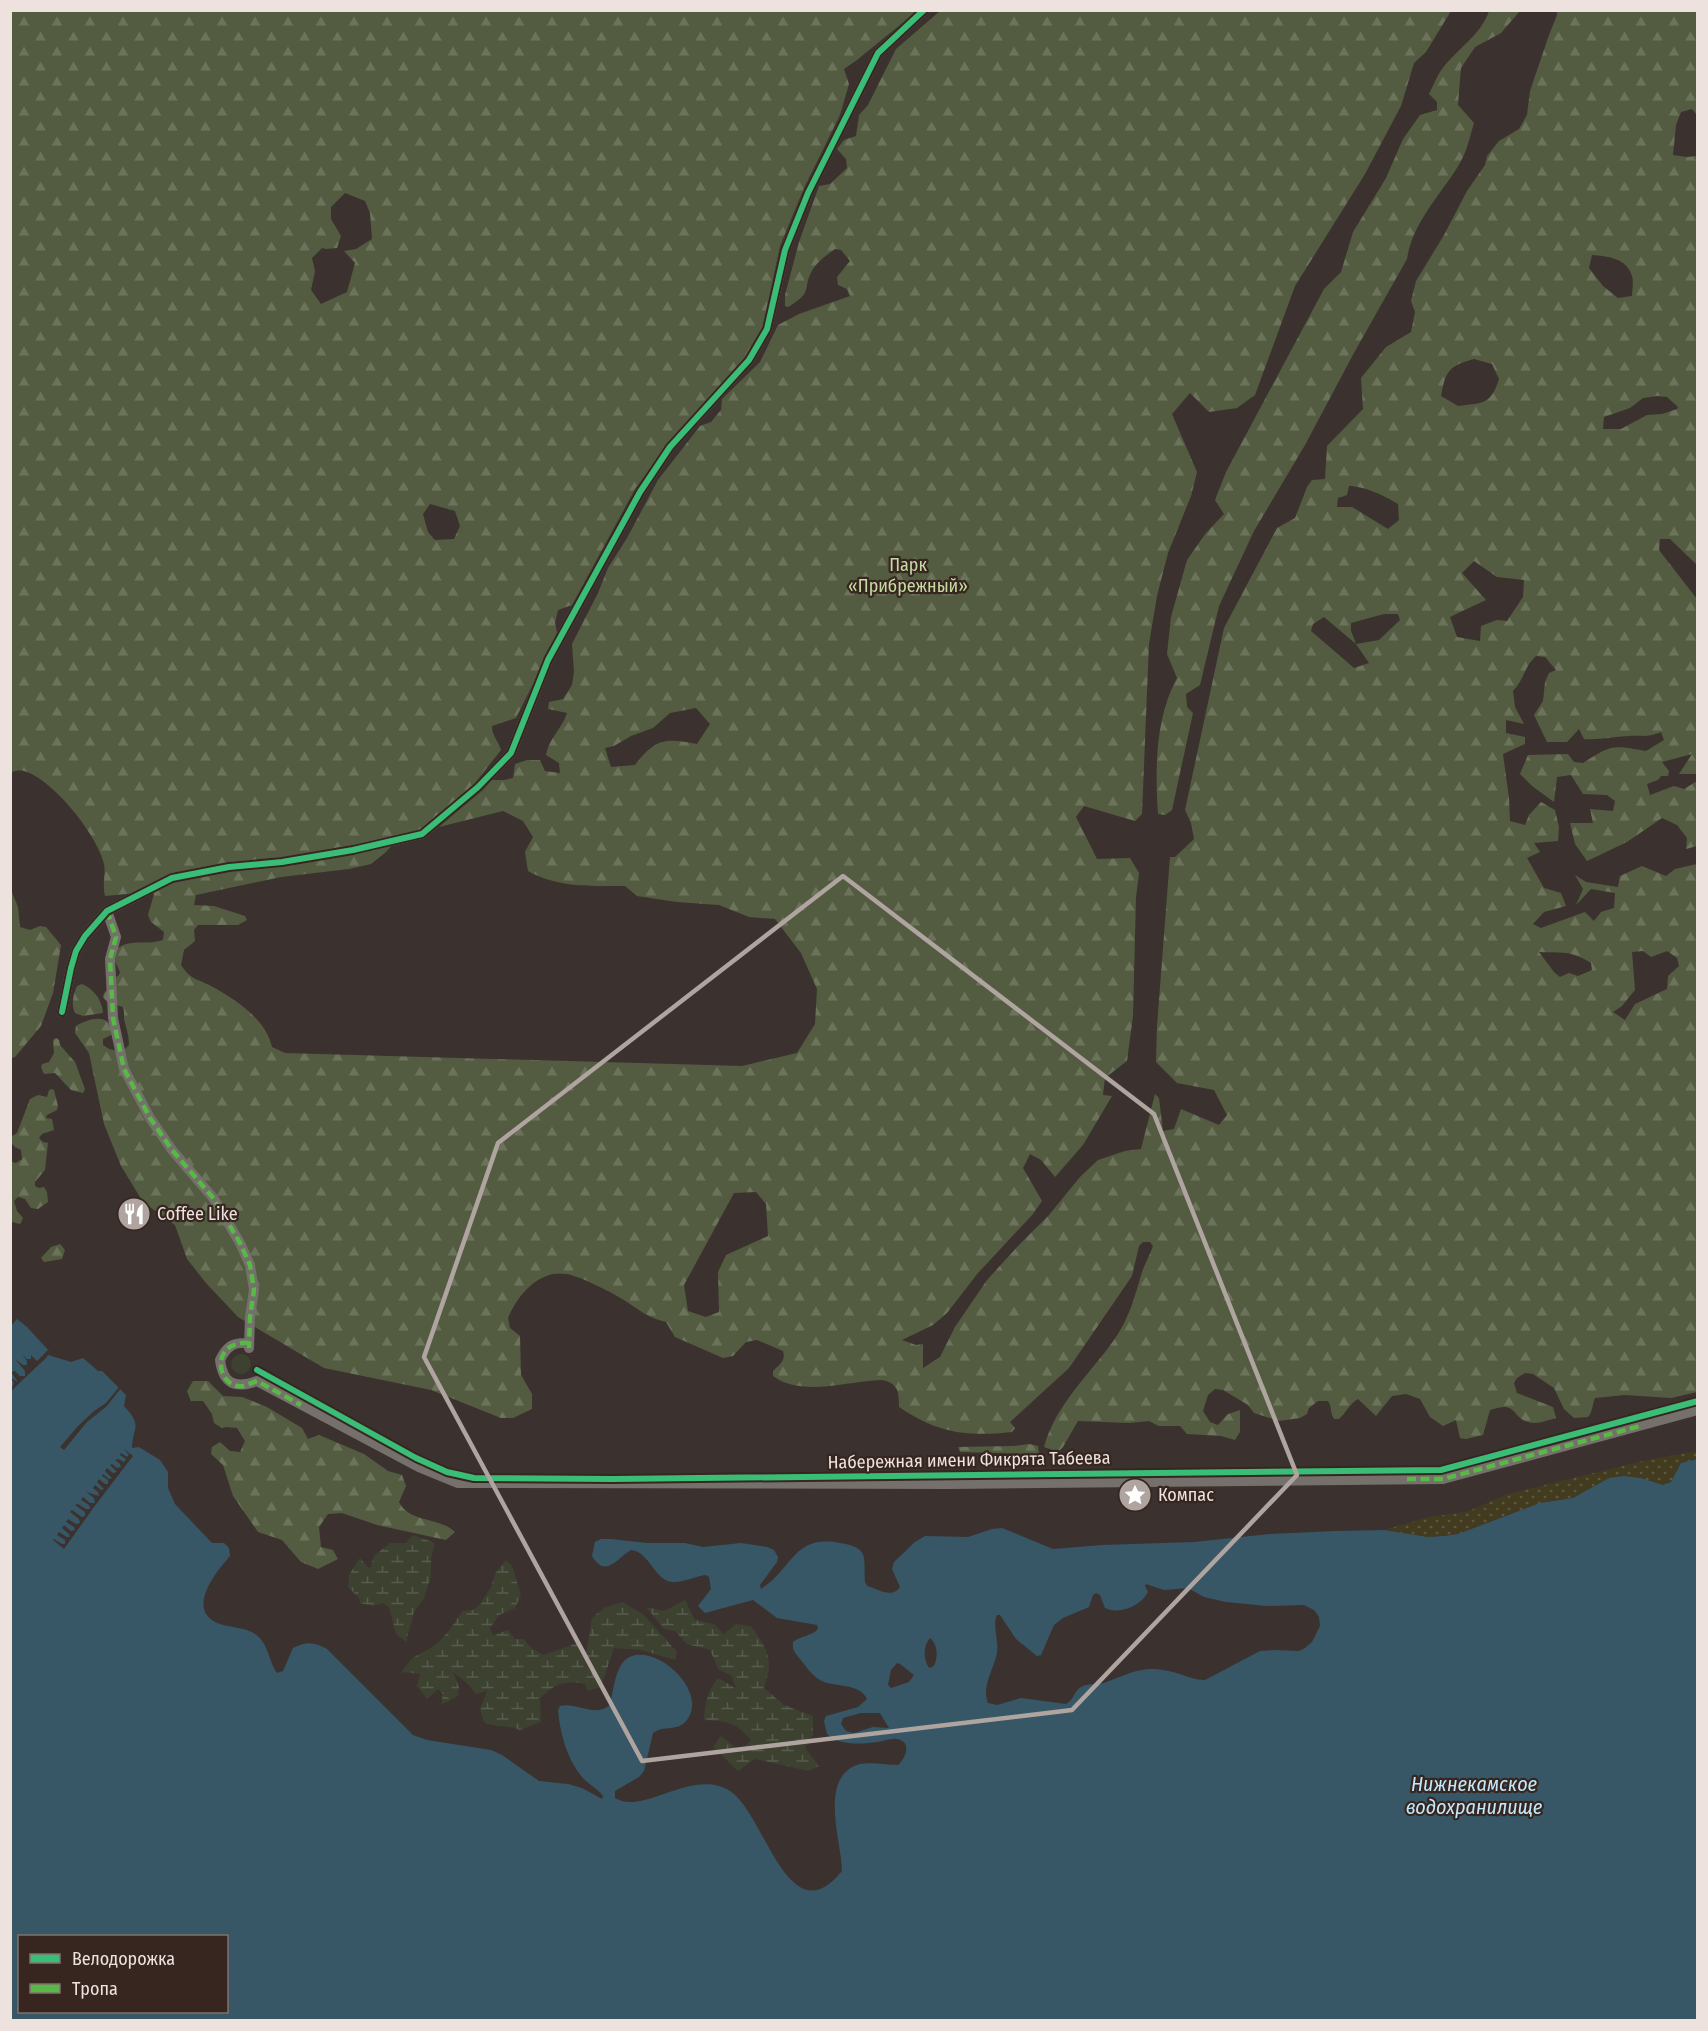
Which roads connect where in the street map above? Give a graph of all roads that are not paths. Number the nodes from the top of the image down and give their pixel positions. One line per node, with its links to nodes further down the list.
1 (924, 10): 2 (street)
2 (107, 911): 3 (street); 4 (street, Набережная имени Фикрята Табеева)
3 (62, 1012)
4 (1698, 1410)

